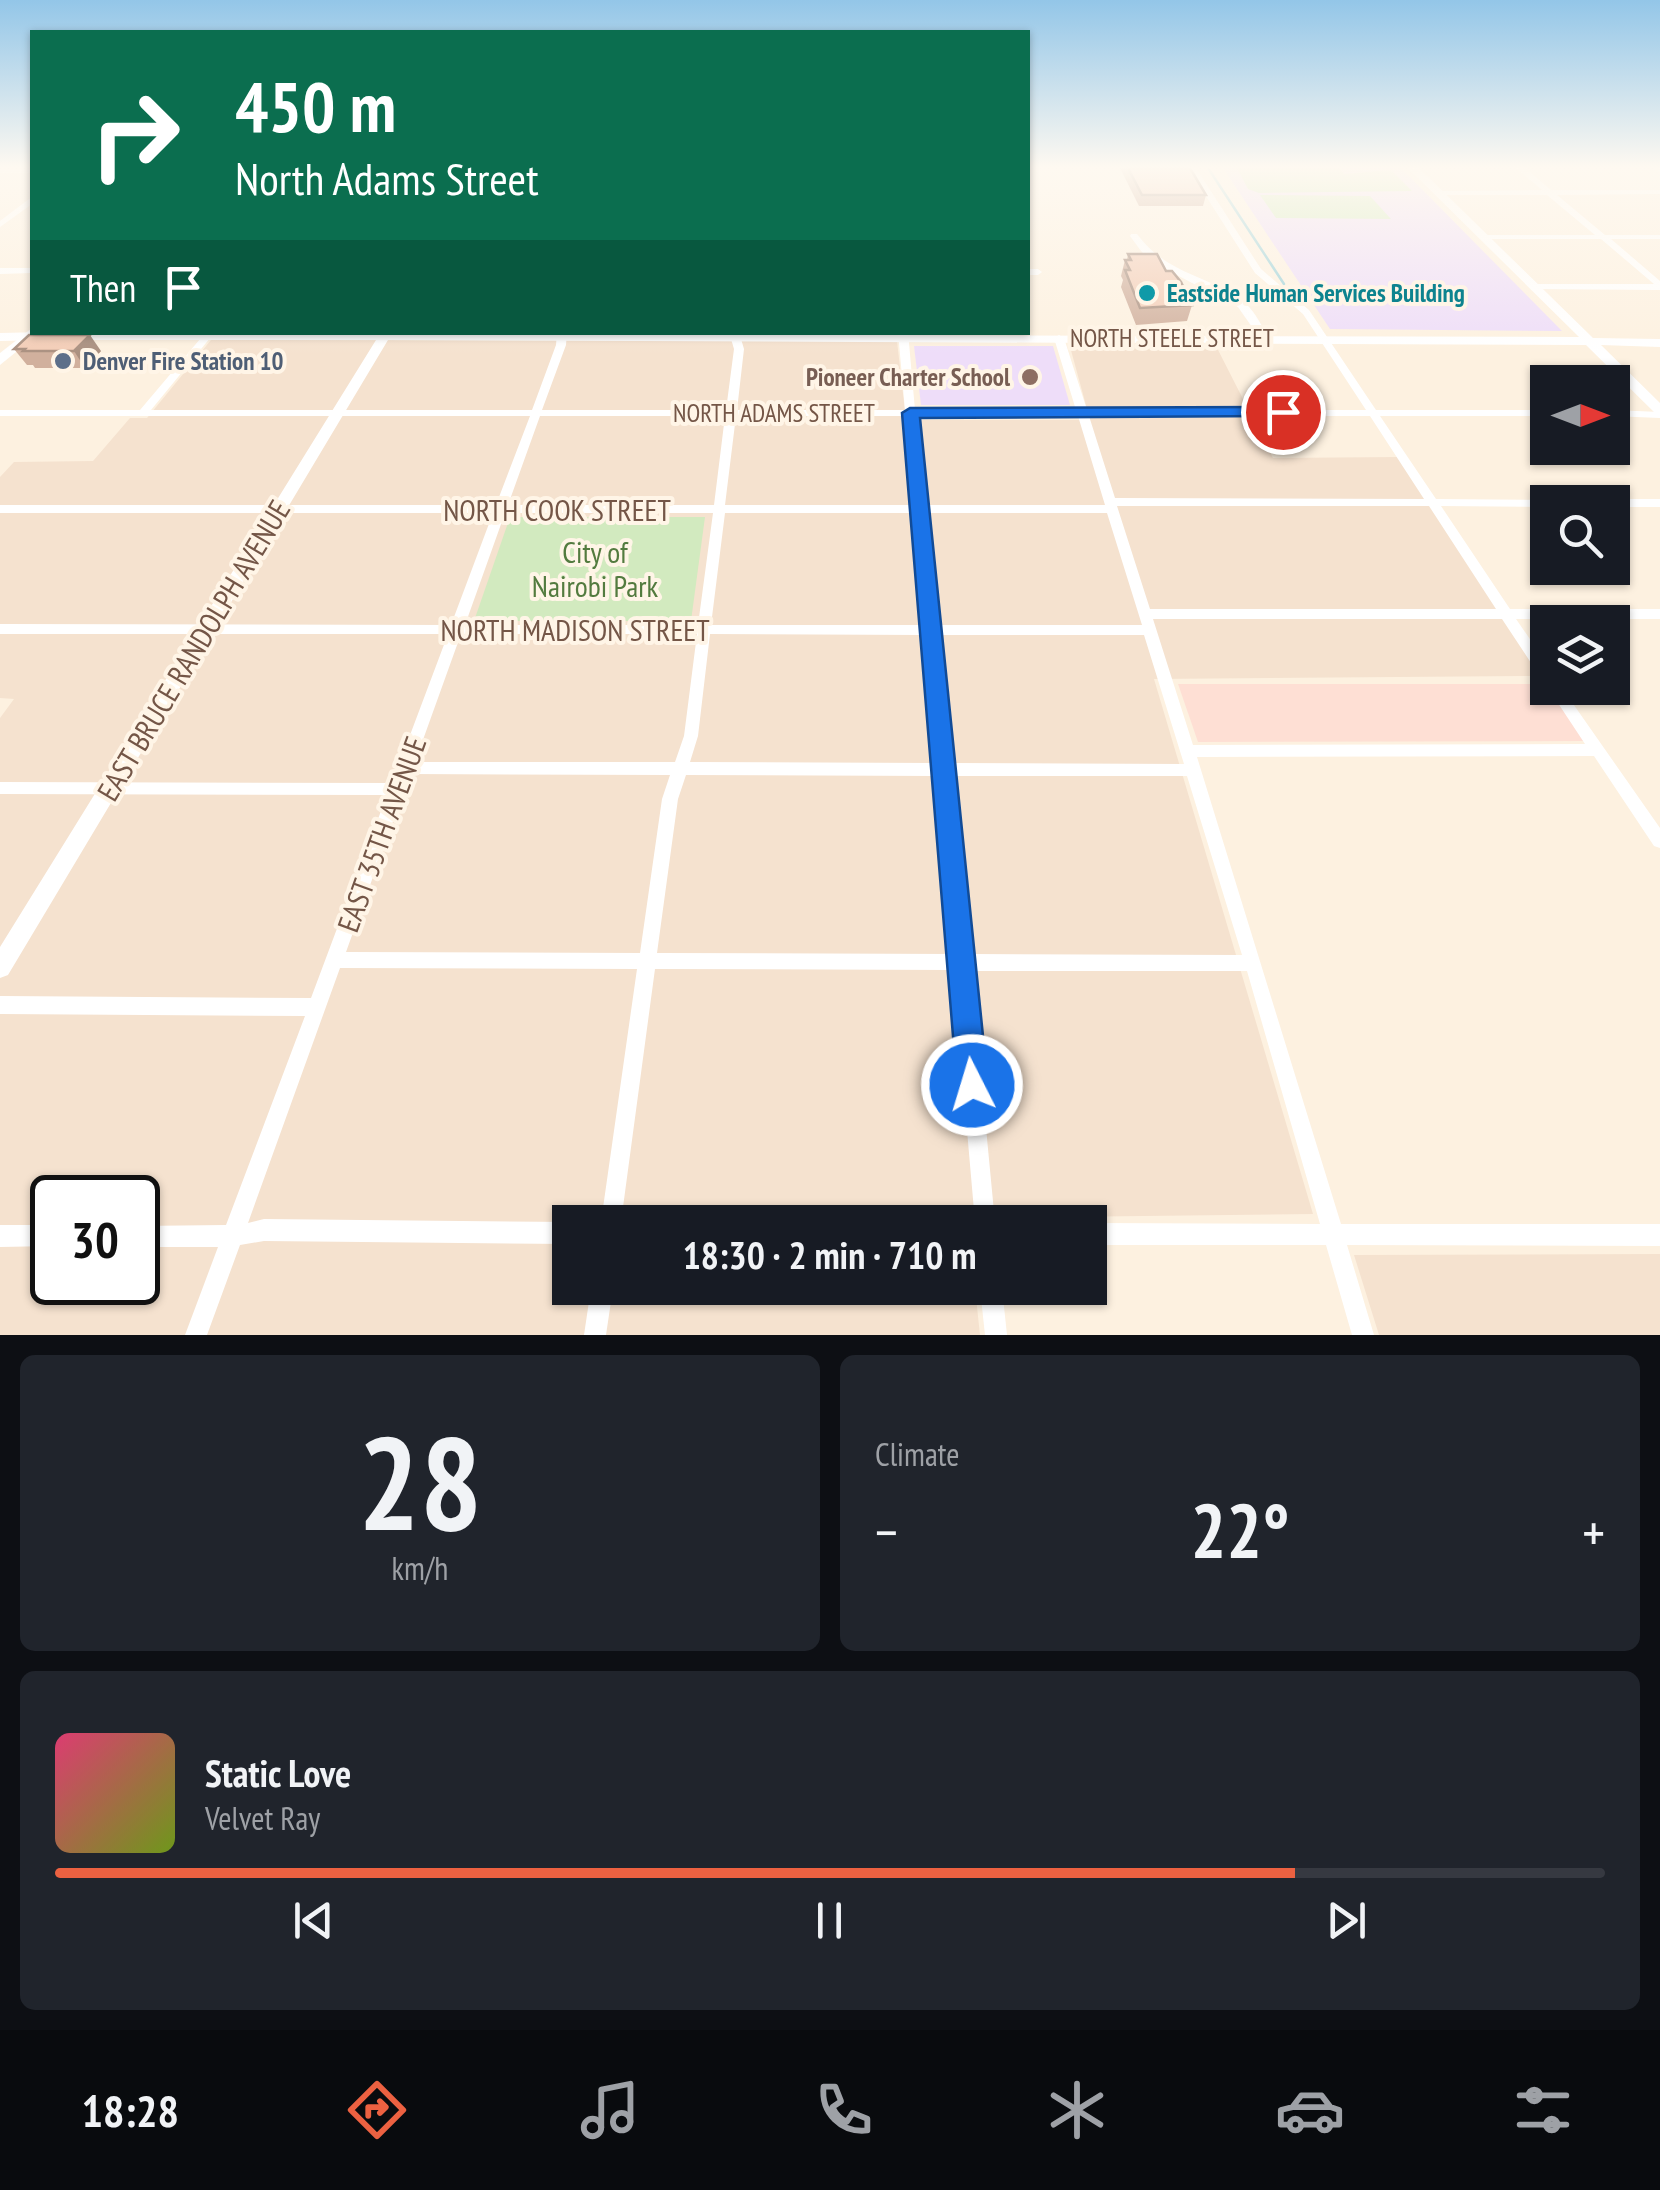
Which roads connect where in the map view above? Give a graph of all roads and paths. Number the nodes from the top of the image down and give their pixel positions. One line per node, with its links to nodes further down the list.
1 (1232, 230): 21 (street)
2 (1476, 230): 7 (street)
3 (1595, 230): 5 (street)
4 (1134, 236): 20 (street)
5 (1602, 236): 6 (street); 7 (street); 10 (street)
6 (1660, 236)
7 (1483, 237): 11 (street)
8 (0, 271): 9 (street)
9 (30, 271)
10 (1660, 286): 11 (street)
11 (1534, 288): 23 (street)
12 (30, 318): 22 (main road)
13 (30, 334): 22 (street, NORTH STEELE STREET); 25 (main road)
14 (209, 335): 15 (street, NORTH STEELE STREET); 29 (street)
15 (386, 335): 16 (street, NORTH STEELE STREET); 26 (street, EAST BRUCE RANDOLPH AVENUE)
16 (561, 335): 17 (street, NORTH STEELE STREET); 30 (street, EAST 35TH AVENUE)
17 (735, 335): 18 (street, NORTH STEELE STREET); 31 (street)
18 (903, 335): 19 (street, NORTH STEELE STREET); 32 (street)
19 (1059, 338): 20 (street, NORTH STEELE STREET); 33 (street)
20 (1264, 338): 21 (street, NORTH STEELE STREET)
21 (1328, 338): 23 (street, NORTH STEELE STREET); 27 (street)
22 (3, 339)
23 (1591, 342): 24 (street, NORTH STEELE STREET); 36 (street)
24 (1660, 343)
25 (0, 361)
26 (338, 412): 29 (street, NORTH ADAMS STREET); 30 (street, NORTH ADAMS STREET); 42 (street, EAST BRUCE RANDOLPH AVENUE)
27 (1372, 412): 33 (street, NORTH ADAMS STREET); 34 (street, NORTH ADAMS STREET); 37 (street)
28 (0, 413): 29 (street, NORTH ADAMS STREET)
29 (143, 413)
30 (536, 413): 31 (street, NORTH ADAMS STREET); 43 (street, EAST 35TH AVENUE)
31 (731, 413): 32 (street, NORTH ADAMS STREET); 46 (street)
32 (910, 413): 33 (street, NORTH ADAMS STREET); 44 (street)
33 (1082, 413): 41 (street)
34 (1530, 413)
35 (1630, 413): 36 (street)
36 (1660, 413)
37 (1432, 502): 38 (street, NORTH COOK STREET); 41 (street, NORTH COOK STREET); 47 (street)
38 (1530, 503)
39 (1630, 503): 40 (street)
40 (1660, 503)
41 (1112, 505): 44 (street, NORTH COOK STREET); 49 (street)
42 (280, 508): 43 (street, NORTH COOK STREET); 45 (street, NORTH COOK STREET); 53 (street, EAST BRUCE RANDOLPH AVENUE)
43 (501, 508): 46 (street, NORTH COOK STREET); 51 (street, EAST 35TH AVENUE)
44 (919, 508): 46 (street, NORTH COOK STREET); 54 (street)
45 (0, 509)
46 (720, 509): 52 (street)
47 (1506, 614): 48 (street, NORTH MADISON STREET); 49 (street, NORTH MADISON STREET); 55 (street)
48 (1660, 614)
49 (1148, 622): 54 (street, NORTH MADISON STREET); 58 (street)
50 (0, 629): 53 (street, NORTH MADISON STREET)
51 (456, 629): 52 (street, NORTH MADISON STREET); 53 (street, NORTH MADISON STREET); 59 (street, EAST 35TH AVENUE)
52 (705, 629): 54 (street, NORTH MADISON STREET); 60 (street)
53 (206, 630): 64 (street, EAST BRUCE RANDOLPH AVENUE)
54 (930, 630): 61 (street)
55 (1530, 650)
56 (1567, 705): 57 (street)
57 (1599, 750): 58 (street); 66 (street)
58 (1188, 751): 62 (street)
59 (406, 768): 60 (street); 65 (street, EAST 35TH AVENUE)
60 (681, 768): 61 (street); 68 (street)
61 (943, 770): 62 (street); 70 (street)
62 (1194, 770): 69 (street)
63 (0, 788): 64 (street)
64 (109, 788): 65 (street); 71 (street, EAST BRUCE RANDOLPH AVENUE)
65 (398, 789): 67 (street, EAST 35TH AVENUE)
66 (1660, 840)
67 (335, 960): 68 (street); 73 (street, EAST 35TH AVENUE)
68 (646, 962): 70 (street); 74 (street)
69 (1254, 963): 70 (street); 78 (street)
70 (962, 964): 75 (street)
71 (0, 967)
72 (0, 1005): 73 (street)
73 (317, 1007): 83 (street, EAST 35TH AVENUE)
74 (613, 1205)
75 (983, 1205)
76 (552, 1233): 83 (street)
77 (1107, 1234): 78 (street)
78 (1334, 1234): 79 (street); 89 (street)
79 (1660, 1235)
80 (0, 1236): 81 (street)
81 (30, 1236)
82 (160, 1236): 83 (street)
83 (233, 1236): 86 (street, EAST 35TH AVENUE)
84 (599, 1305): 87 (street)
85 (993, 1305): 88 (street)
86 (196, 1335)
87 (595, 1335)
88 (996, 1335)
89 (1363, 1335)

